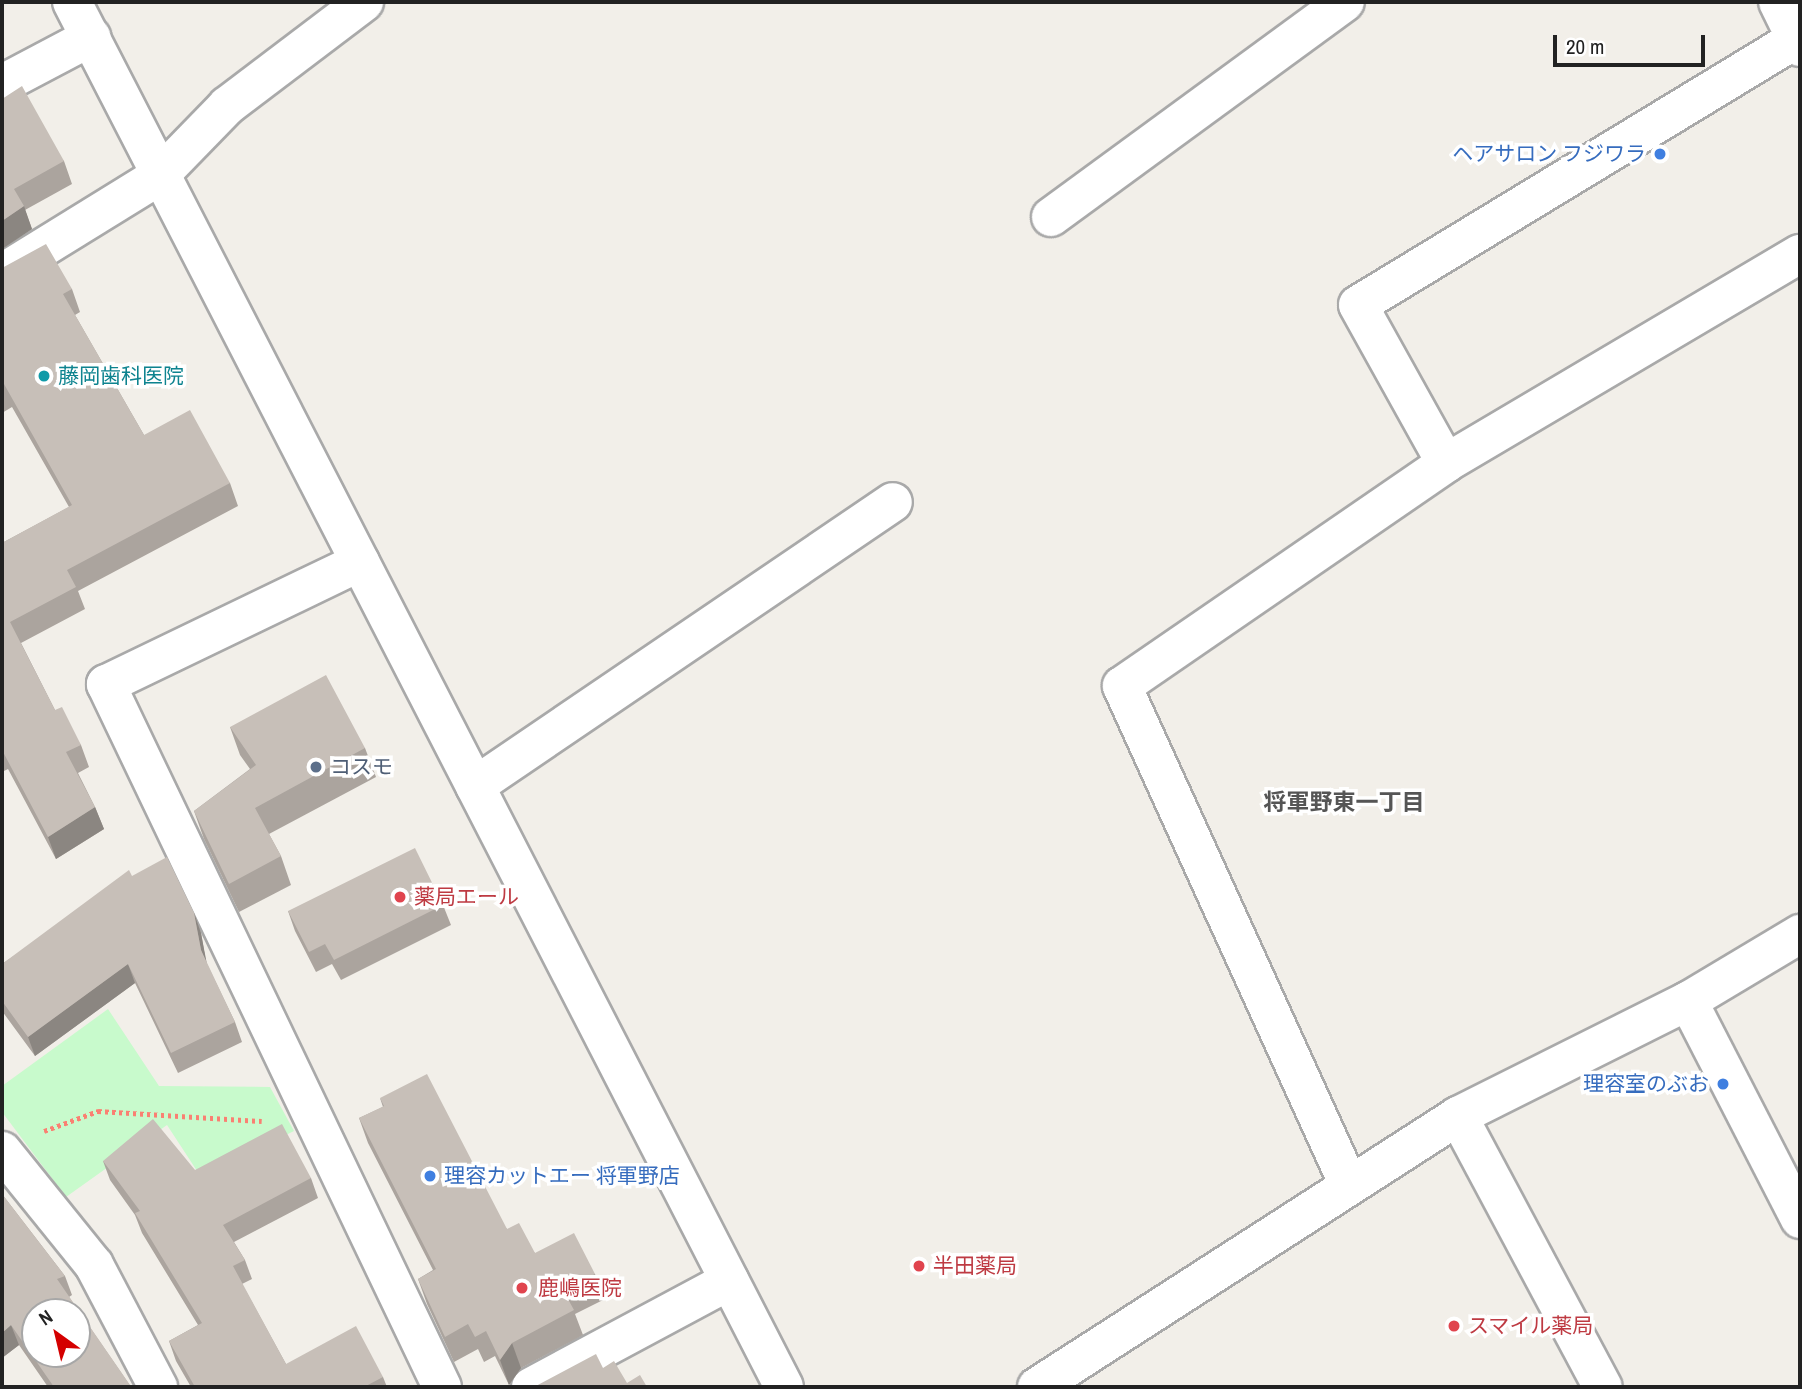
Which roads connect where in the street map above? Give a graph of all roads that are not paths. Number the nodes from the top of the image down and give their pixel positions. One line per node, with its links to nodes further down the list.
1 (72, 2): 5 (street)
2 (364, 2): 8 (street)
3 (1345, 2): 9 (street)
4 (1778, 2): 6 (street)
5 (91, 37): 7 (street); 8 (street)
6 (1798, 43): 12 (street)
7 (2, 84)
8 (159, 176): 11 (street); 14 (street)
9 (1051, 217)
10 (1800, 254): 12 (street)
11 (2, 273)
12 (1446, 463): 20 (street)
13 (893, 502): 15 (street)
14 (360, 562): 15 (street); 24 (street)
15 (475, 786): 22 (street)
16 (1800, 933): 17 (street)
17 (1688, 1001): 18 (street); 21 (street)
18 (1458, 1116): 20 (street); 28 (street)
19 (3, 1153): 23 (street)
20 (1348, 1183): 27 (street)
21 (1800, 1219)
22 (729, 1281): 25 (street); 26 (street)
23 (158, 1387)
24 (442, 1387)
25 (531, 1387)
26 (784, 1387)
27 (1037, 1387)
28 (1603, 1387)

